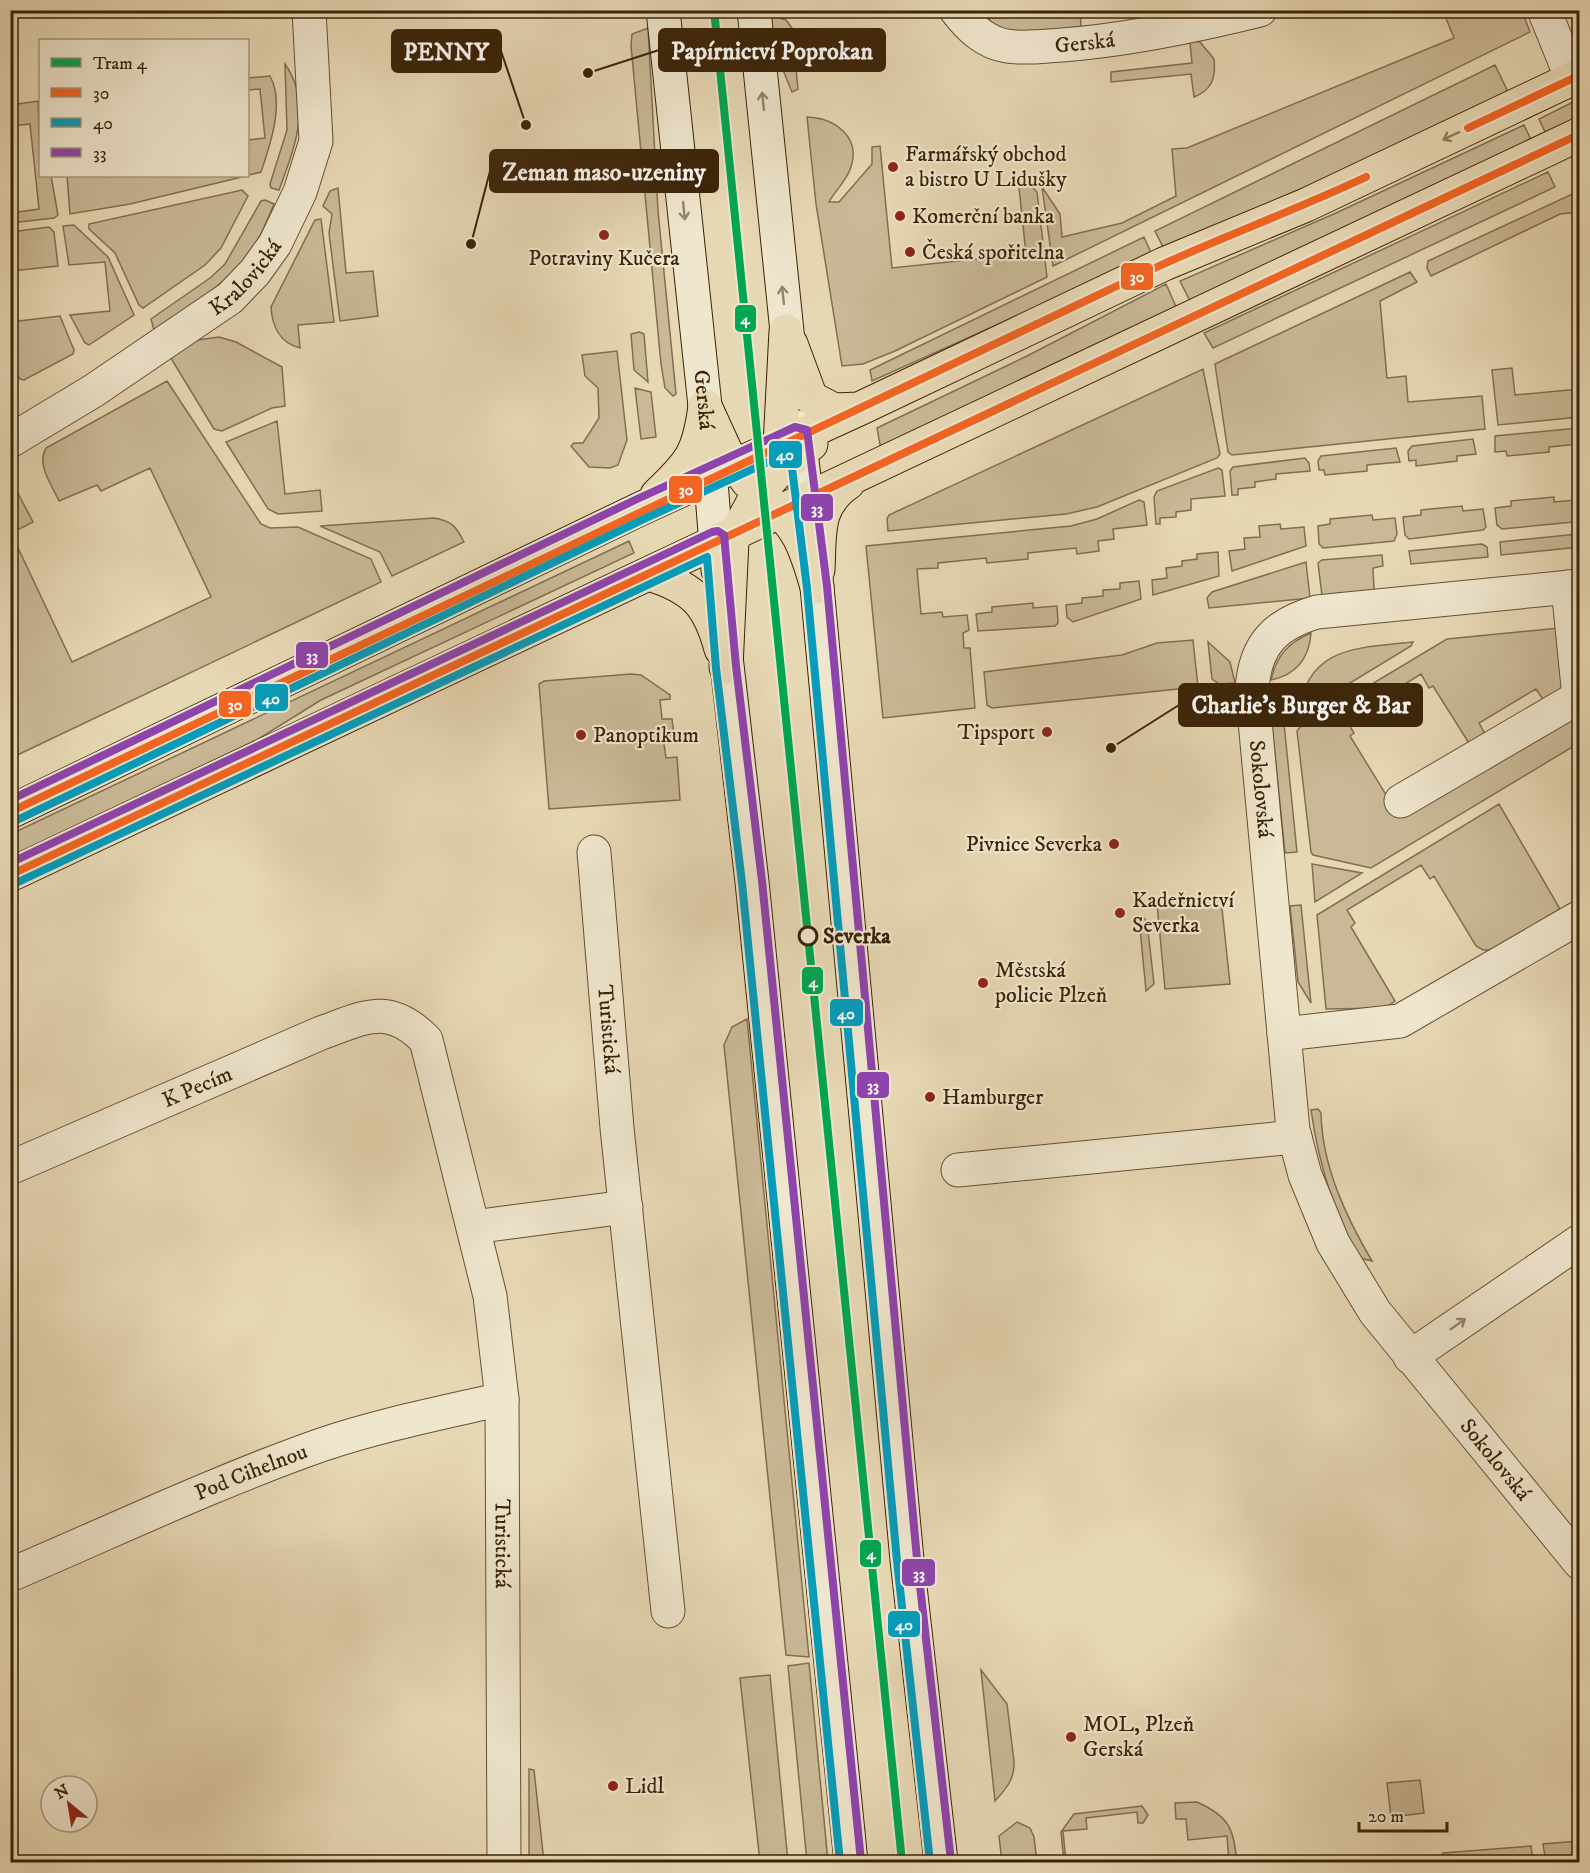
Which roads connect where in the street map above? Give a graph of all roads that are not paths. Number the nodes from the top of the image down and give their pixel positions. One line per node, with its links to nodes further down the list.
1 (309, 10): 12 (street, Kralovická)
2 (663, 10): 10 (street, Gerská, one-way to 10)
3 (754, 10): 9 (street, one-way to 3)
4 (956, 10): 5 (street, Gerská)
5 (1260, 10)
6 (1544, 10): 7 (street)
7 (1576, 77): 11 (main road, one-way to 11)
8 (1580, 134): 14 (main road)
9 (786, 330): 11 (main road); 13 (street)
10 (705, 406): 15 (main road); 16 (main road)
11 (860, 410): 13 (main road)
12 (10, 441)
13 (793, 445): 15 (main road); 17 (main road); 17 (street)
14 (870, 468): 17 (main road); 19 (main road)
15 (719, 478): 16 (main road); 17 (main road); 17 (street)
16 (645, 507): 24 (main road)
17 (758, 513): 18 (main road); 19 (main road); 21 (street)
18 (649, 574): 21 (main road); 26 (main road)
19 (817, 587): 43 (street)
20 (1574, 587): 22 (street, Sokolovská); 29 (street, Sokolovská)
21 (726, 667): 42 (street)
22 (1579, 697): 23 (street, Sokolovská)
23 (1401, 801)
24 (10, 812)
25 (594, 852): 33 (street, Turistická)
26 (10, 875)
27 (1580, 917): 29 (street)
28 (388, 1014): 31 (street, K Pecím); 34 (street, Turistická)
29 (1284, 1034): 30 (street, Sokolovská)
30 (1295, 1137): 32 (street); 36 (street, Sokolovská)
31 (10, 1168)
32 (958, 1170)
33 (626, 1207): 34 (street); 40 (street, Turistická)
34 (473, 1227): 37 (street, Turistická)
35 (1580, 1241): 36 (street, one-way to 35)
36 (1410, 1357): 38 (street, Sokolovská)
37 (502, 1399): 39 (street, Pod Cihelnou); 41 (street, Turistická)
38 (1580, 1563)
39 (11, 1574)
40 (669, 1611)
41 (504, 1863)
42 (851, 1863)
43 (941, 1863)

